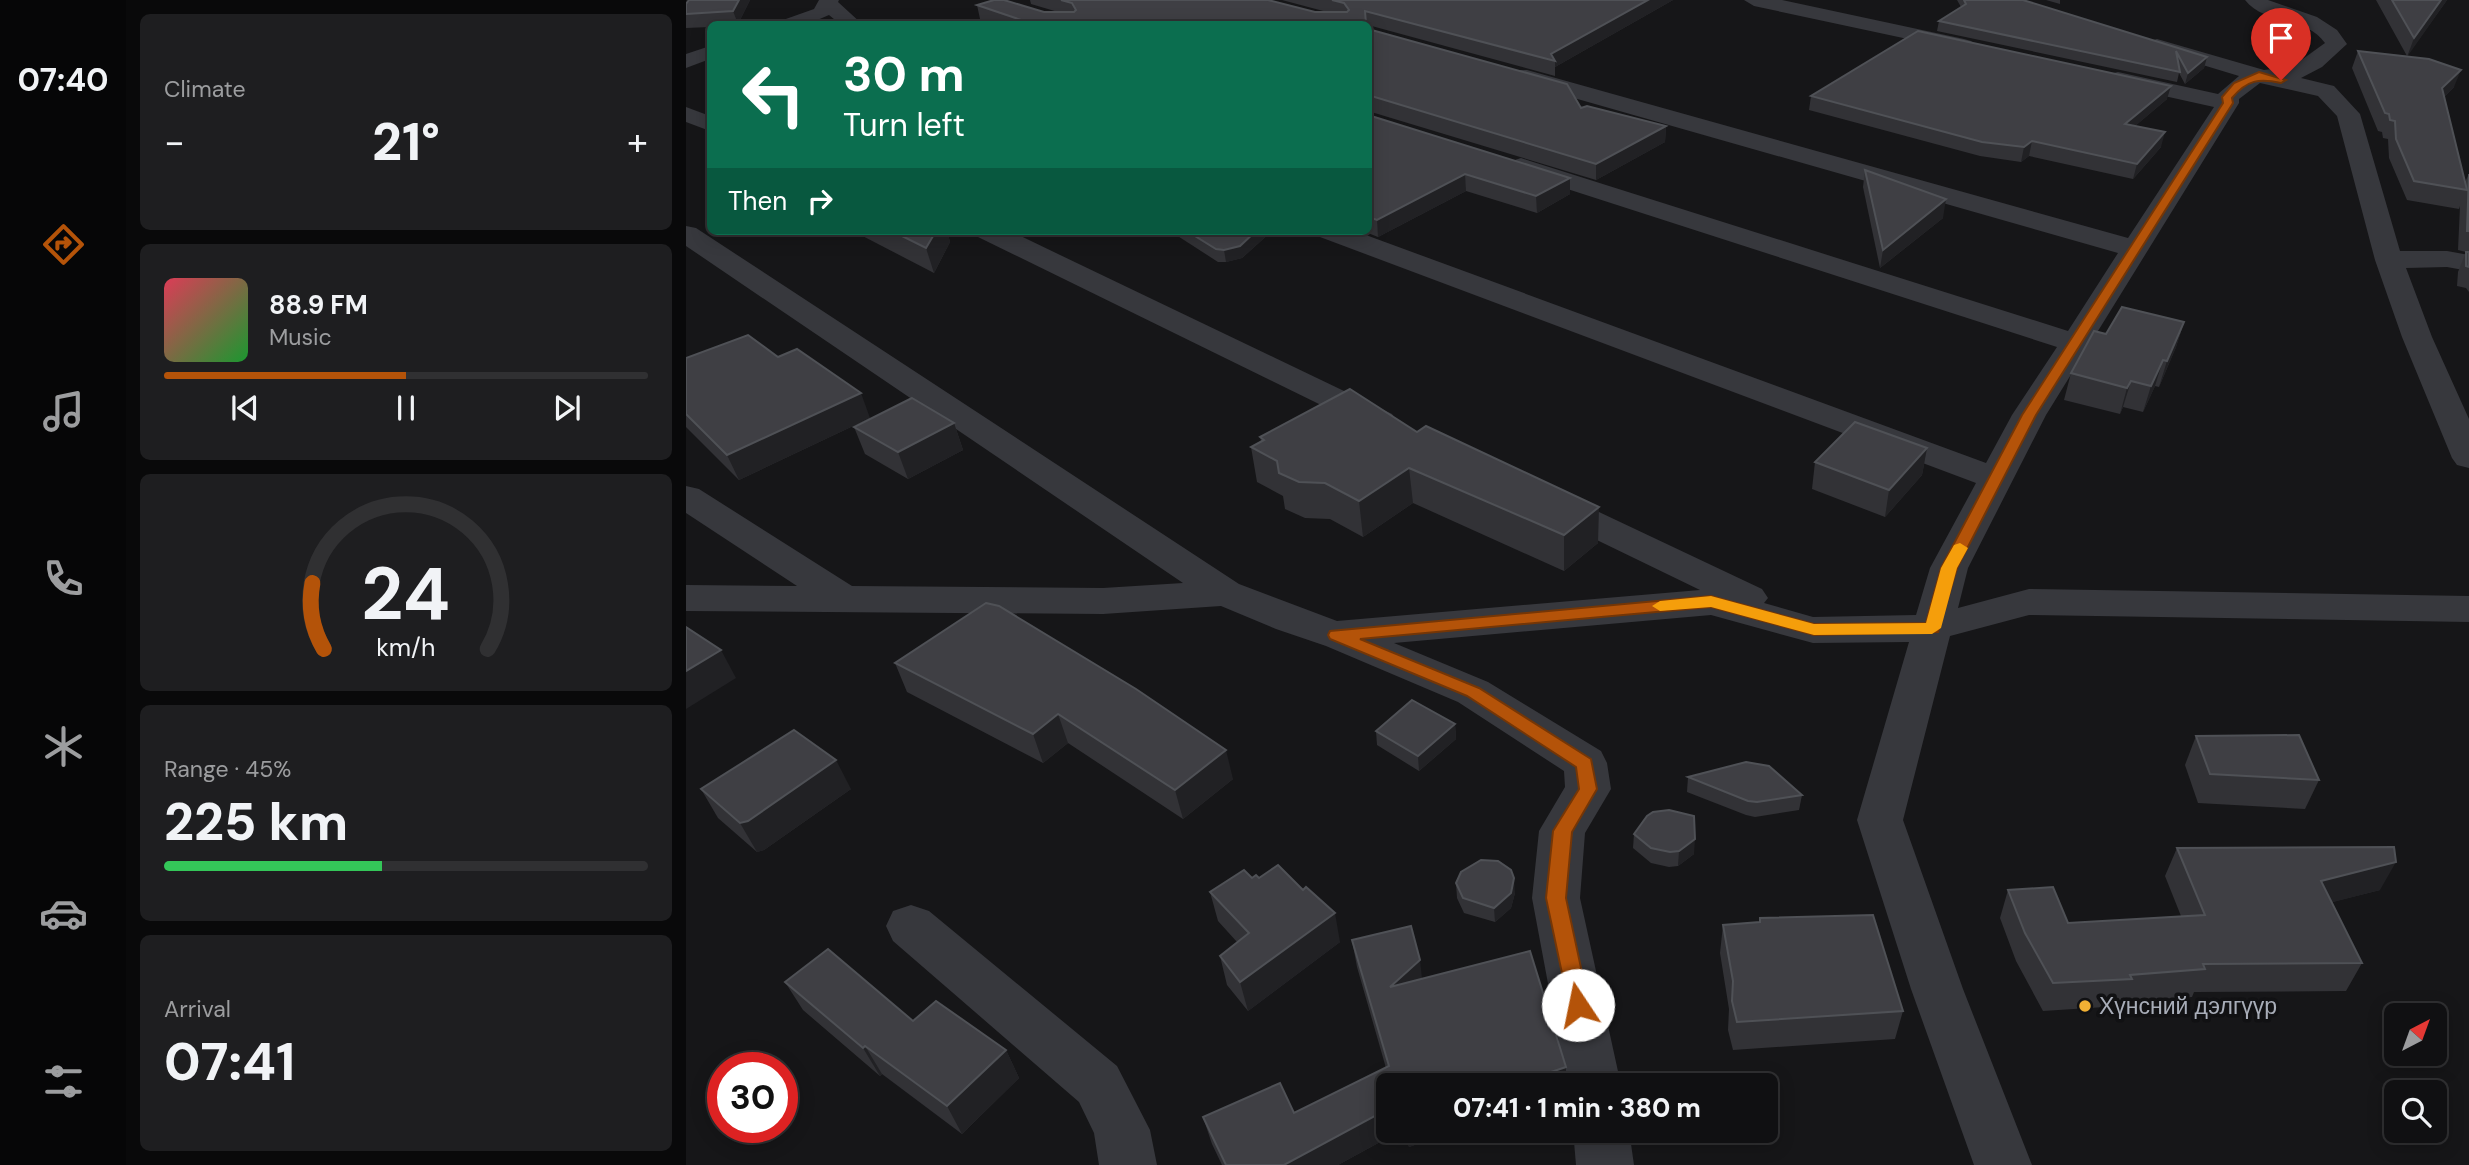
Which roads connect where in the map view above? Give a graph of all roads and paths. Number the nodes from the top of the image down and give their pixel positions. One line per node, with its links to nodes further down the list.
1 (1754, 0): 7 (street)
2 (2253, 1): 12 (street)
3 (829, 2): 4 (street); 5 (street)
4 (798, 21)
5 (849, 21)
6 (2138, 39): 12 (street)
7 (1988, 50)
8 (707, 53): 9 (street)
9 (686, 62)
10 (1501, 70): 20 (street)
11 (2096, 74): 13 (street)
12 (2259, 75): 13 (street); 21 (street)
13 (2228, 103): 20 (street)
14 (686, 114): 15 (street)
15 (707, 123)
16 (1496, 158): 23 (street)
17 (686, 234): 29 (street)
18 (996, 235): 24 (street)
19 (1341, 235): 26 (street)
20 (2135, 249): 23 (street)
21 (2389, 260): 22 (street); 25 (street)
22 (2469, 263)
23 (2075, 343): 26 (street)
24 (1403, 432)
25 (2469, 458)
26 (1996, 479): 33 (street)
27 (1527, 492): 34 (street)
28 (686, 497): 31 (street)
29 (1225, 593): 31 (street); 35 (street)
30 (686, 598): 31 (street)
31 (847, 601)
32 (2469, 609): 33 (street)
33 (1932, 628): 34 (street); 41 (street)
34 (1814, 630): 35 (street)
35 (1336, 635): 37 (street)
36 (911, 926): 39 (street)
37 (1592, 1073)
38 (1602, 1143): 40 (street)
39 (1128, 1165)
40 (1605, 1165)
41 (2003, 1165)

